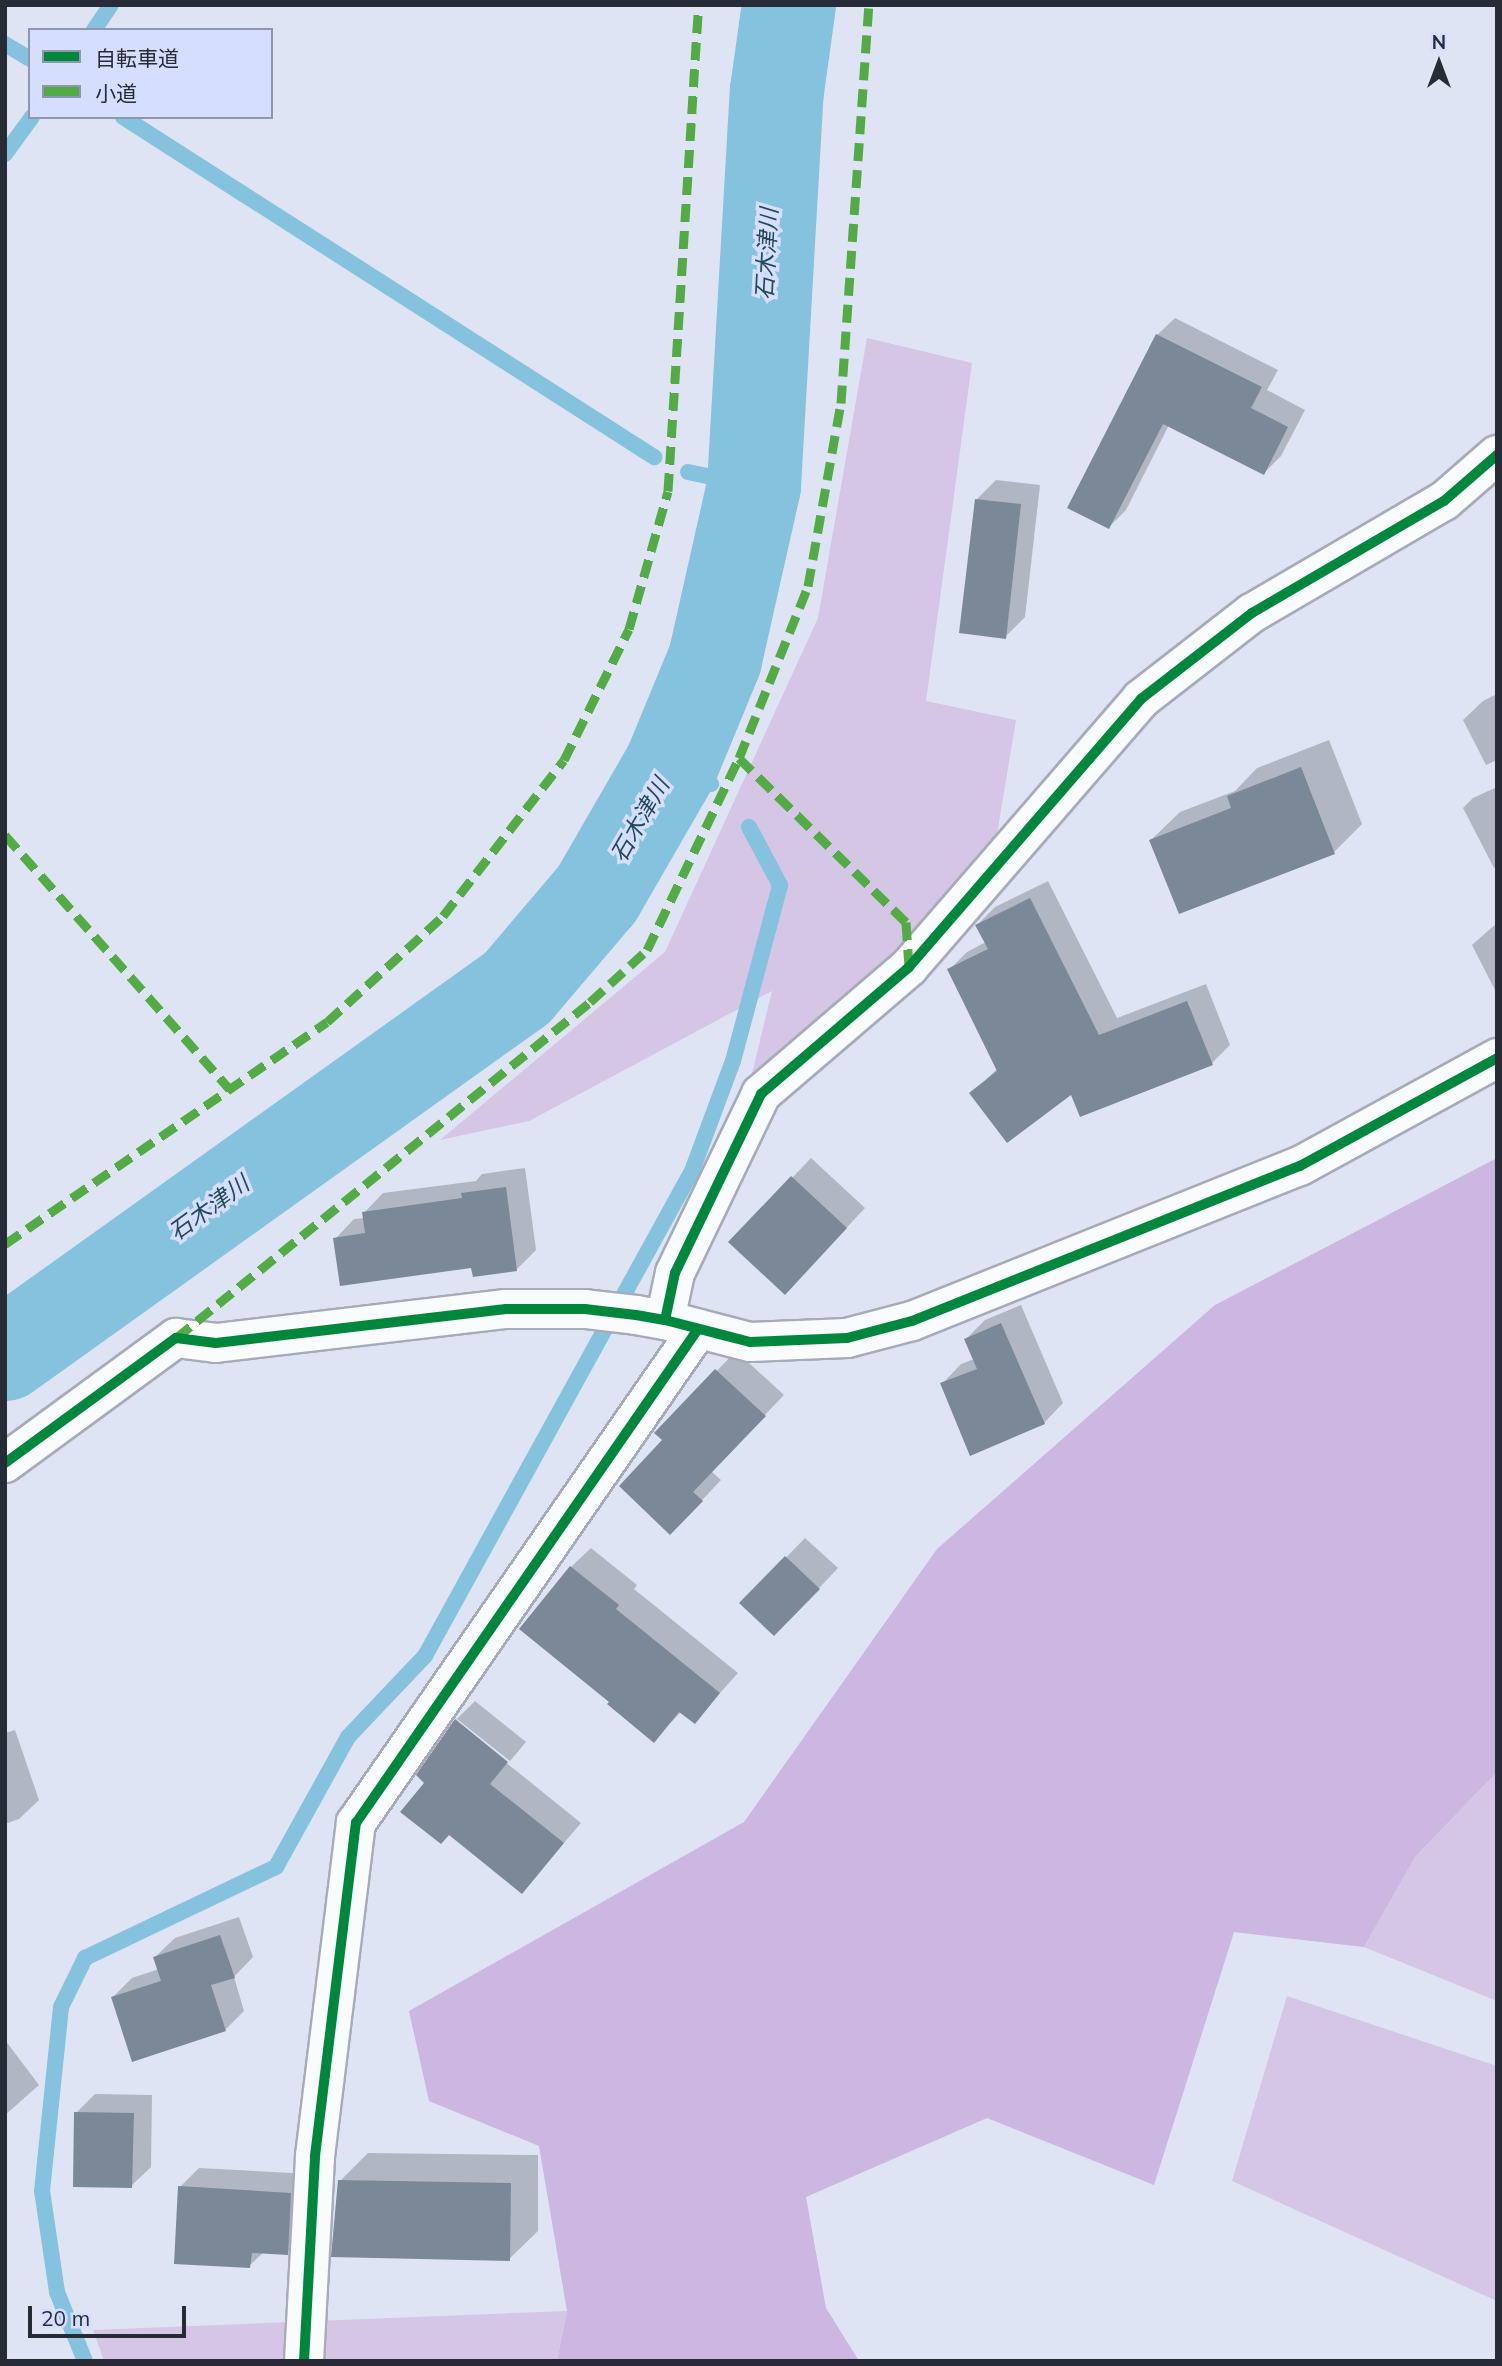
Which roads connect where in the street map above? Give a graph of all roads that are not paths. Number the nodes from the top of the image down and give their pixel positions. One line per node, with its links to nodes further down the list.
1 (1497, 455): 3 (street)
2 (1497, 1058): 3 (street)
3 (666, 1321): 4 (street); 5 (street)
4 (5, 1463)
5 (304, 2361)

